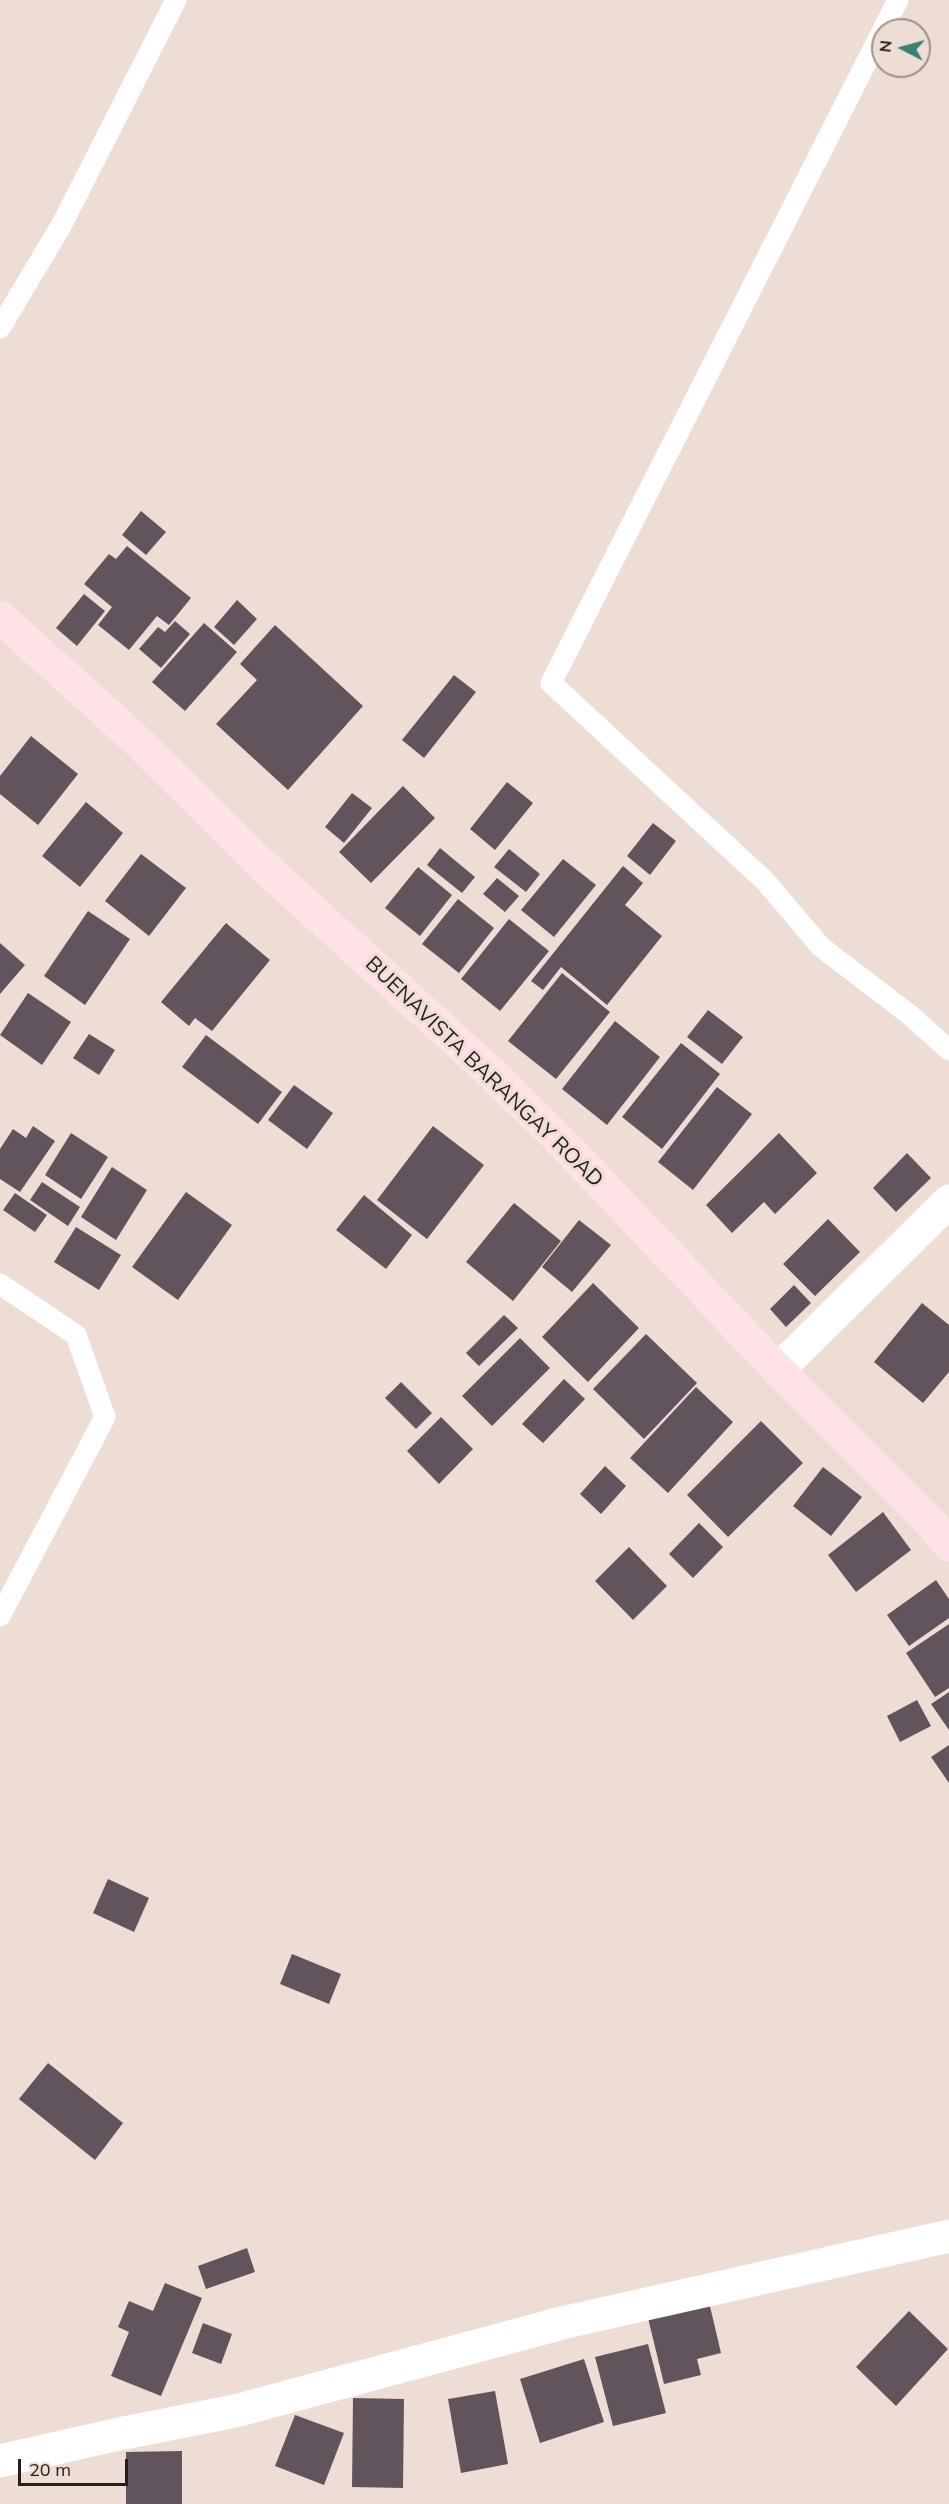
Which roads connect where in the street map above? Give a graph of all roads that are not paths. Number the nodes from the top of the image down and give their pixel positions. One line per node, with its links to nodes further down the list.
1 (176, 0): 3 (lane)
2 (898, 0): 5 (lane)
3 (0, 328)
4 (0, 617): 8 (street, BUENAVISTA BARANGAY ROAD)
5 (949, 1050)
6 (949, 1201): 8 (street)
7 (0, 1284): 10 (lane)
8 (778, 1370): 9 (street, BUENAVISTA BARANGAY ROAD)
9 (949, 1545)
10 (0, 1616)
11 (949, 2236): 12 (street)
12 (0, 2462)

